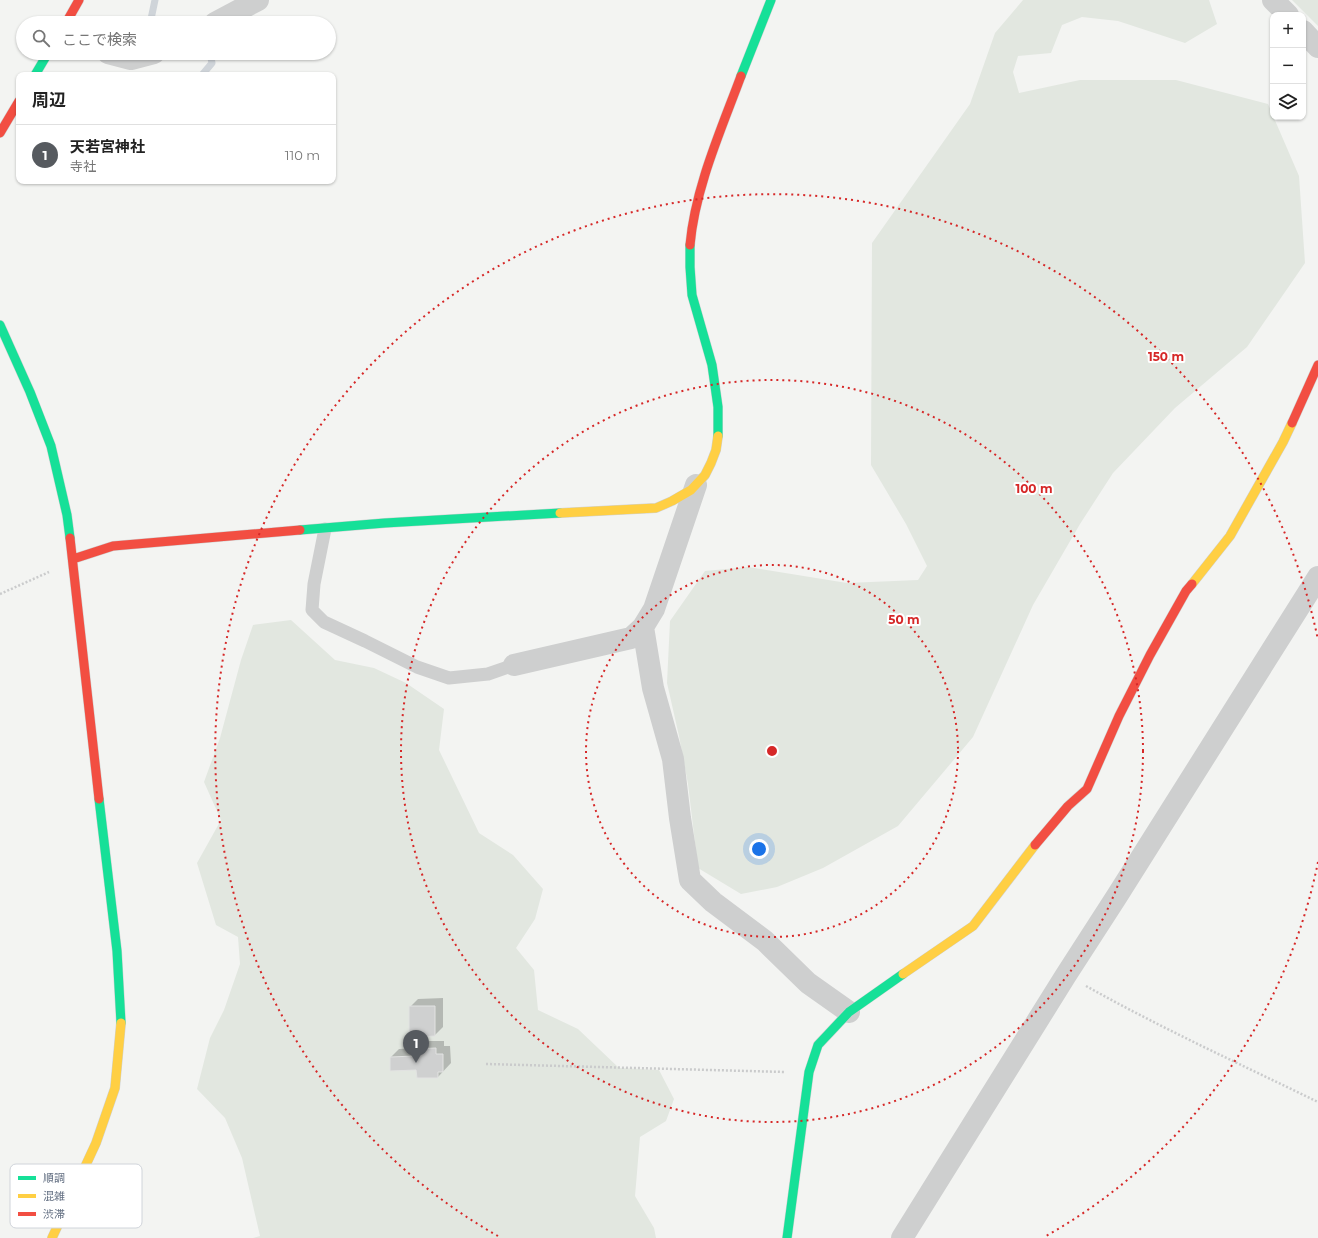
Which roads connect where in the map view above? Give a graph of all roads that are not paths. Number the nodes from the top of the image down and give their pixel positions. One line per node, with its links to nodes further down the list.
1 (80, 0): 6 (street)
2 (258, 0): 7 (street)
3 (771, 0): 16 (street)
4 (1273, 0): 5 (street)
5 (1285, 12)
6 (70, 16)
7 (228, 16)
8 (1306, 34): 9 (street)
9 (1318, 47)
10 (44, 60): 11 (street)
11 (37, 72)
12 (16, 106): 13 (street)
13 (0, 132)
14 (0, 326): 18 (street)
15 (1318, 365): 22 (street)
16 (696, 485): 17 (street); 20 (street)
17 (325, 529): 18 (street); 21 (lane)
18 (73, 559): 23 (street)
19 (1318, 577): 27 (street)
20 (643, 627): 21 (street); 22 (street)
21 (514, 665)
22 (849, 1012): 26 (street)
23 (86, 1164)
24 (57, 1228): 25 (street)
25 (52, 1238)
26 (787, 1238)
27 (902, 1238)

